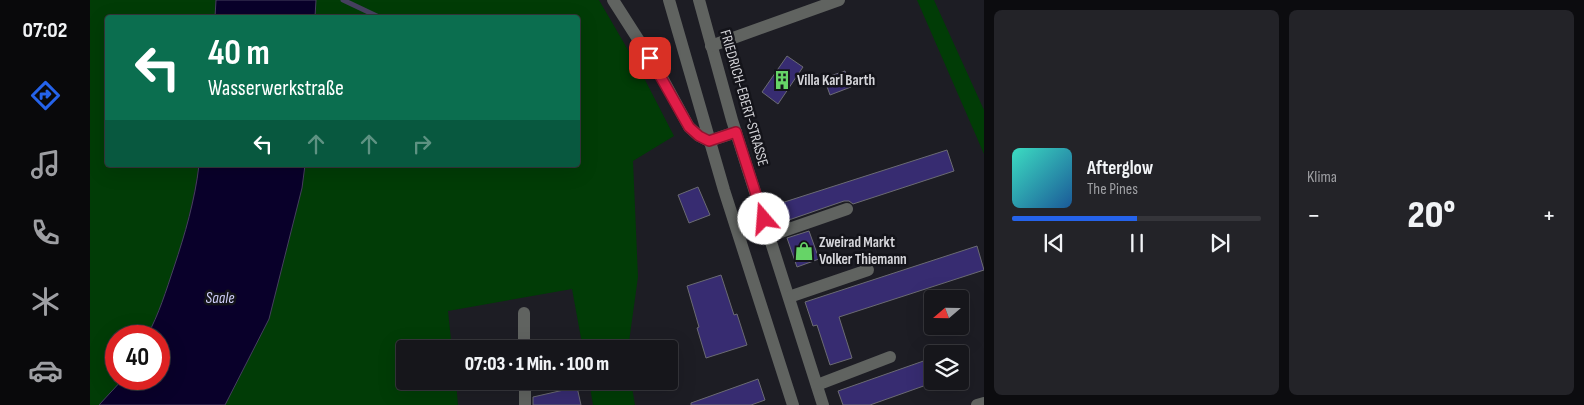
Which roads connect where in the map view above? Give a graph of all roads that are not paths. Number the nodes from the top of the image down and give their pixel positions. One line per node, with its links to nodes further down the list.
1 (613, 0): 7 (street)
2 (669, 0): 7 (street)
3 (699, 0): 5 (street, FRIEDRICH-EBERT-STRASSE)
4 (840, 0): 5 (street)
5 (711, 46): 6 (street, FRIEDRICH-EBERT-STRASSE)
6 (736, 132): 7 (street); 9 (street, FRIEDRICH-EBERT-STRASSE)
7 (709, 141): 19 (street)
8 (847, 209): 9 (street)
9 (769, 236): 11 (street, FRIEDRICH-EBERT-STRASSE)
10 (868, 270): 11 (street)
11 (789, 297): 15 (street, FRIEDRICH-EBERT-STRASSE)
12 (524, 313): 13 (street)
13 (524, 340)
14 (890, 357): 15 (street)
15 (817, 385): 20 (street, FRIEDRICH-EBERT-STRASSE)
16 (525, 390): 18 (street)
17 (984, 403): 21 (street)
18 (525, 405)
19 (794, 405)
20 (823, 405)
21 (977, 405)

